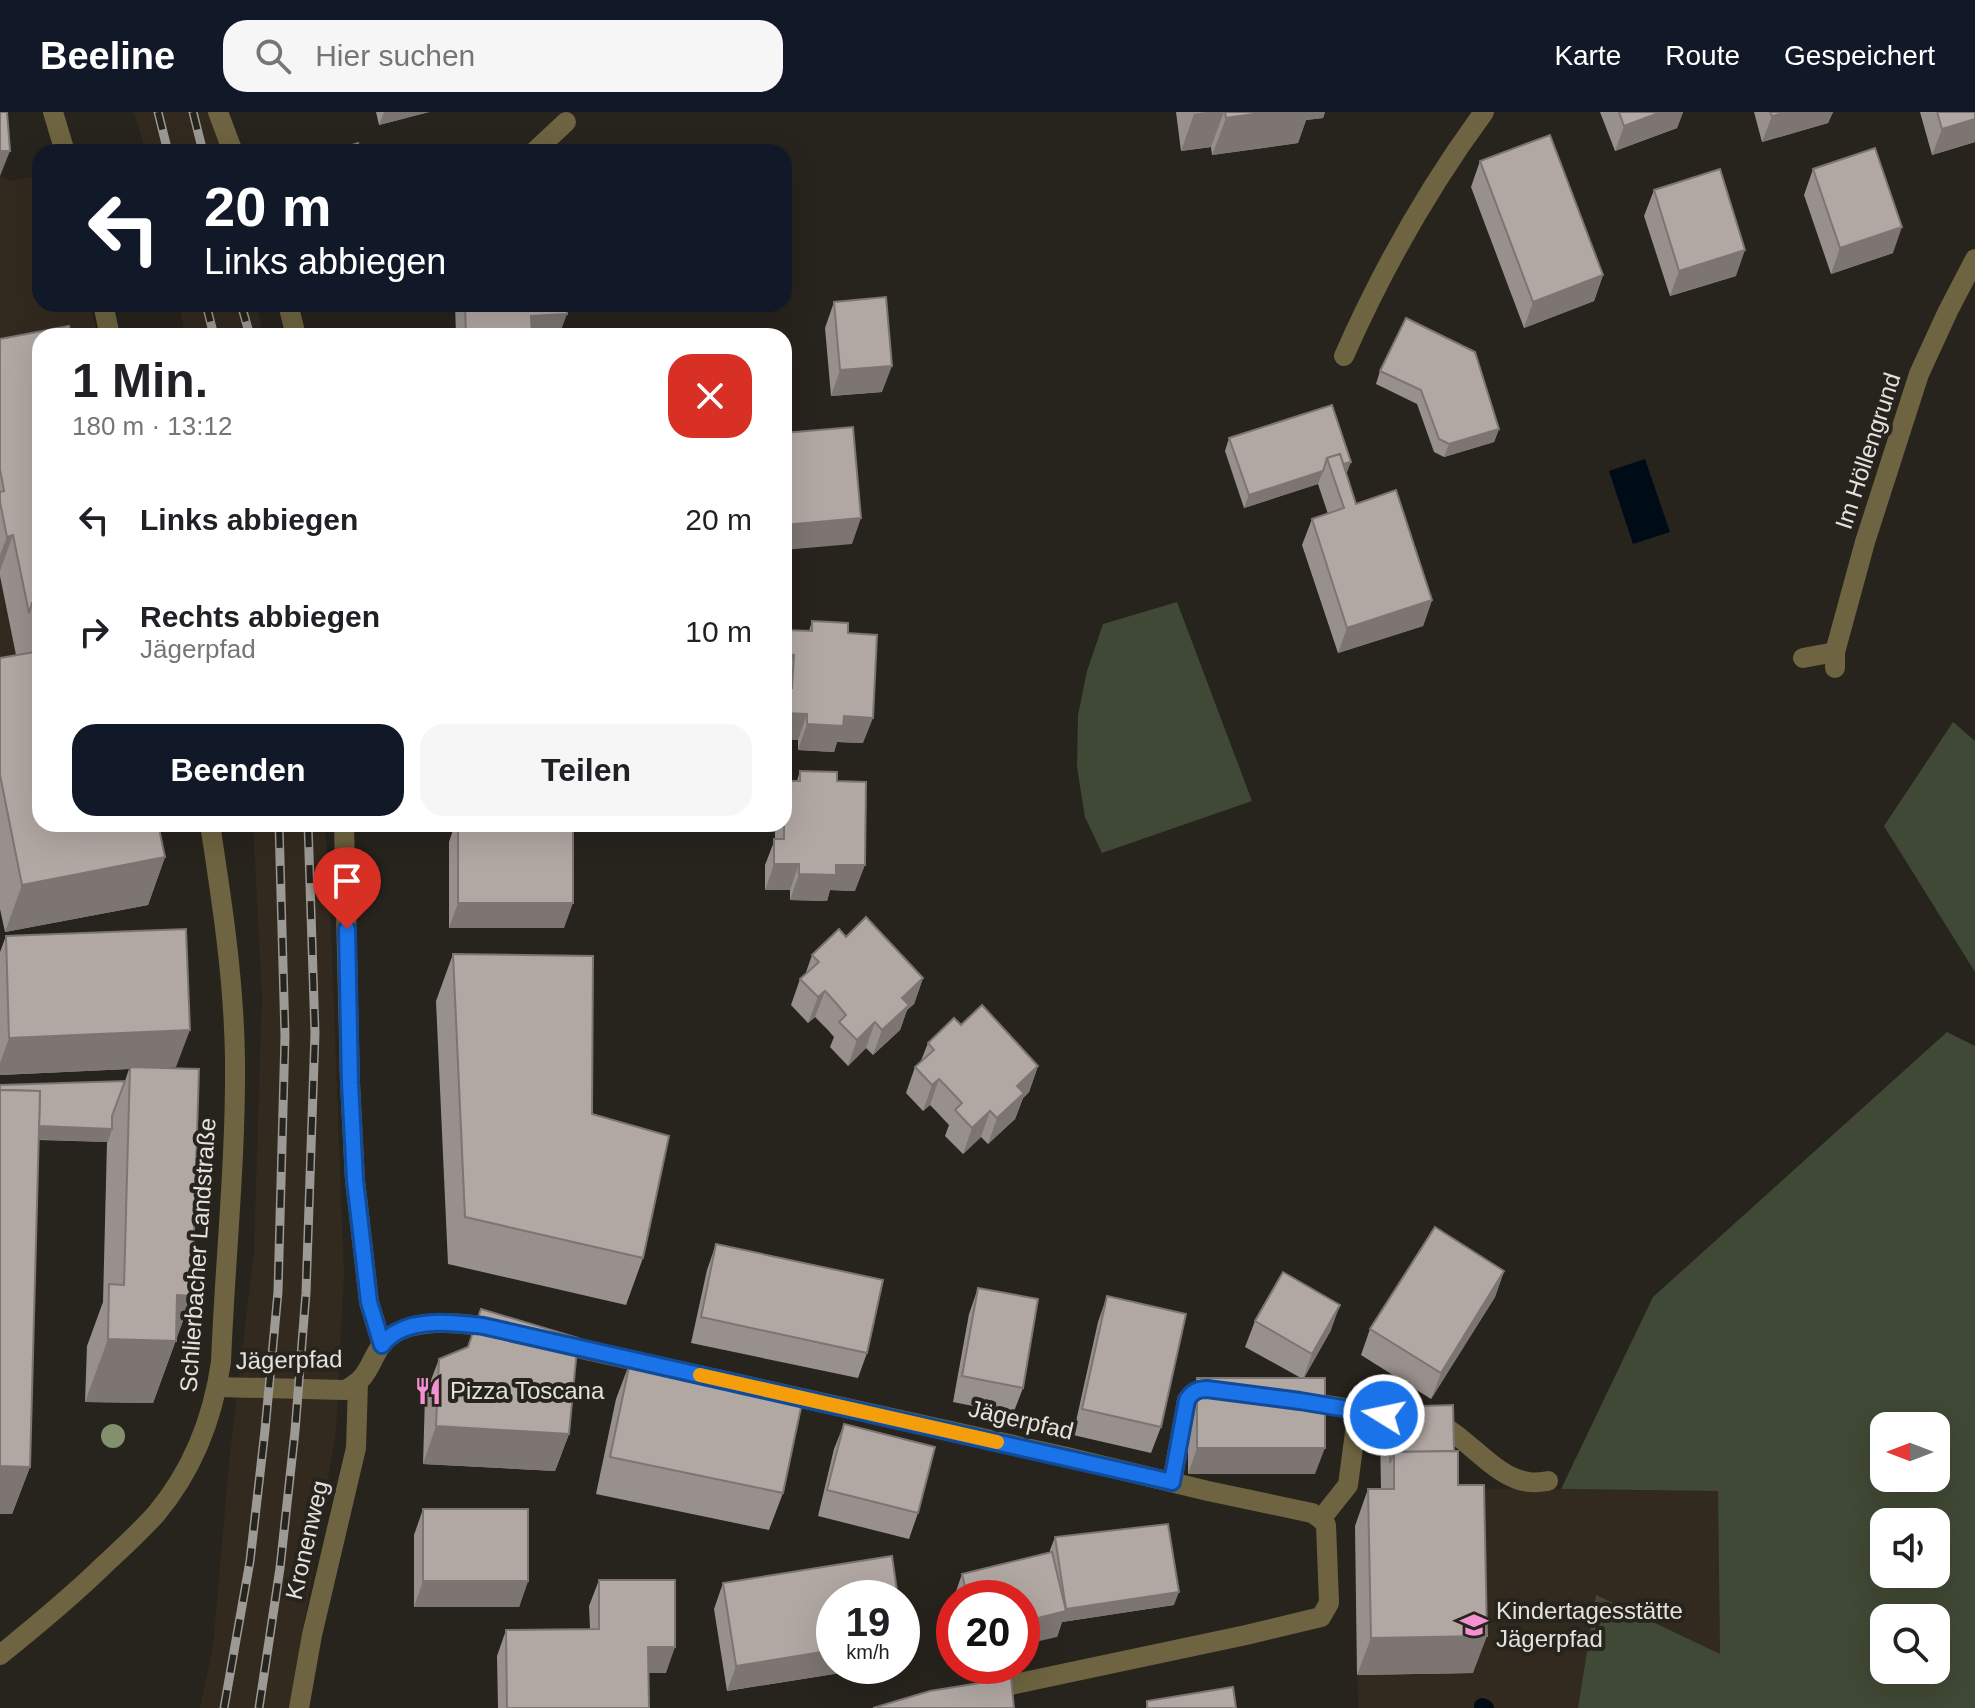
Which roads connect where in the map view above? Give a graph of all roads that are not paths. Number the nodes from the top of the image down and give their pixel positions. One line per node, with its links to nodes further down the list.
1 (53, 112): 5 (street)
2 (218, 112): 6 (street)
3 (1484, 112): 9 (street)
4 (566, 122): 7 (street)
5 (63, 144)
6 (230, 144)
7 (543, 144)
8 (1975, 259): 10 (street, Im Höllengrund)
9 (1344, 356)
10 (1803, 658)
11 (211, 832): 15 (street, Schlierbacher Landstraße)
12 (344, 832): 13 (street)
13 (382, 1345): 14 (street, Jägerpfad); 20 (street, Jägerpfad)
14 (358, 1383): 15 (street, Jägerpfad); 24 (street, Kronenweg)
15 (217, 1387): 22 (street, Schlierbacher Landstraße)
16 (1238, 1393): 20 (street)
17 (1284, 1399): 18 (street)
18 (1358, 1410): 19 (street); 21 (street)
19 (1548, 1481)
20 (1172, 1482): 21 (street, Jägerpfad)
21 (1321, 1519): 23 (street)
22 (0, 1655)
23 (965, 1695)
24 (299, 1708)

